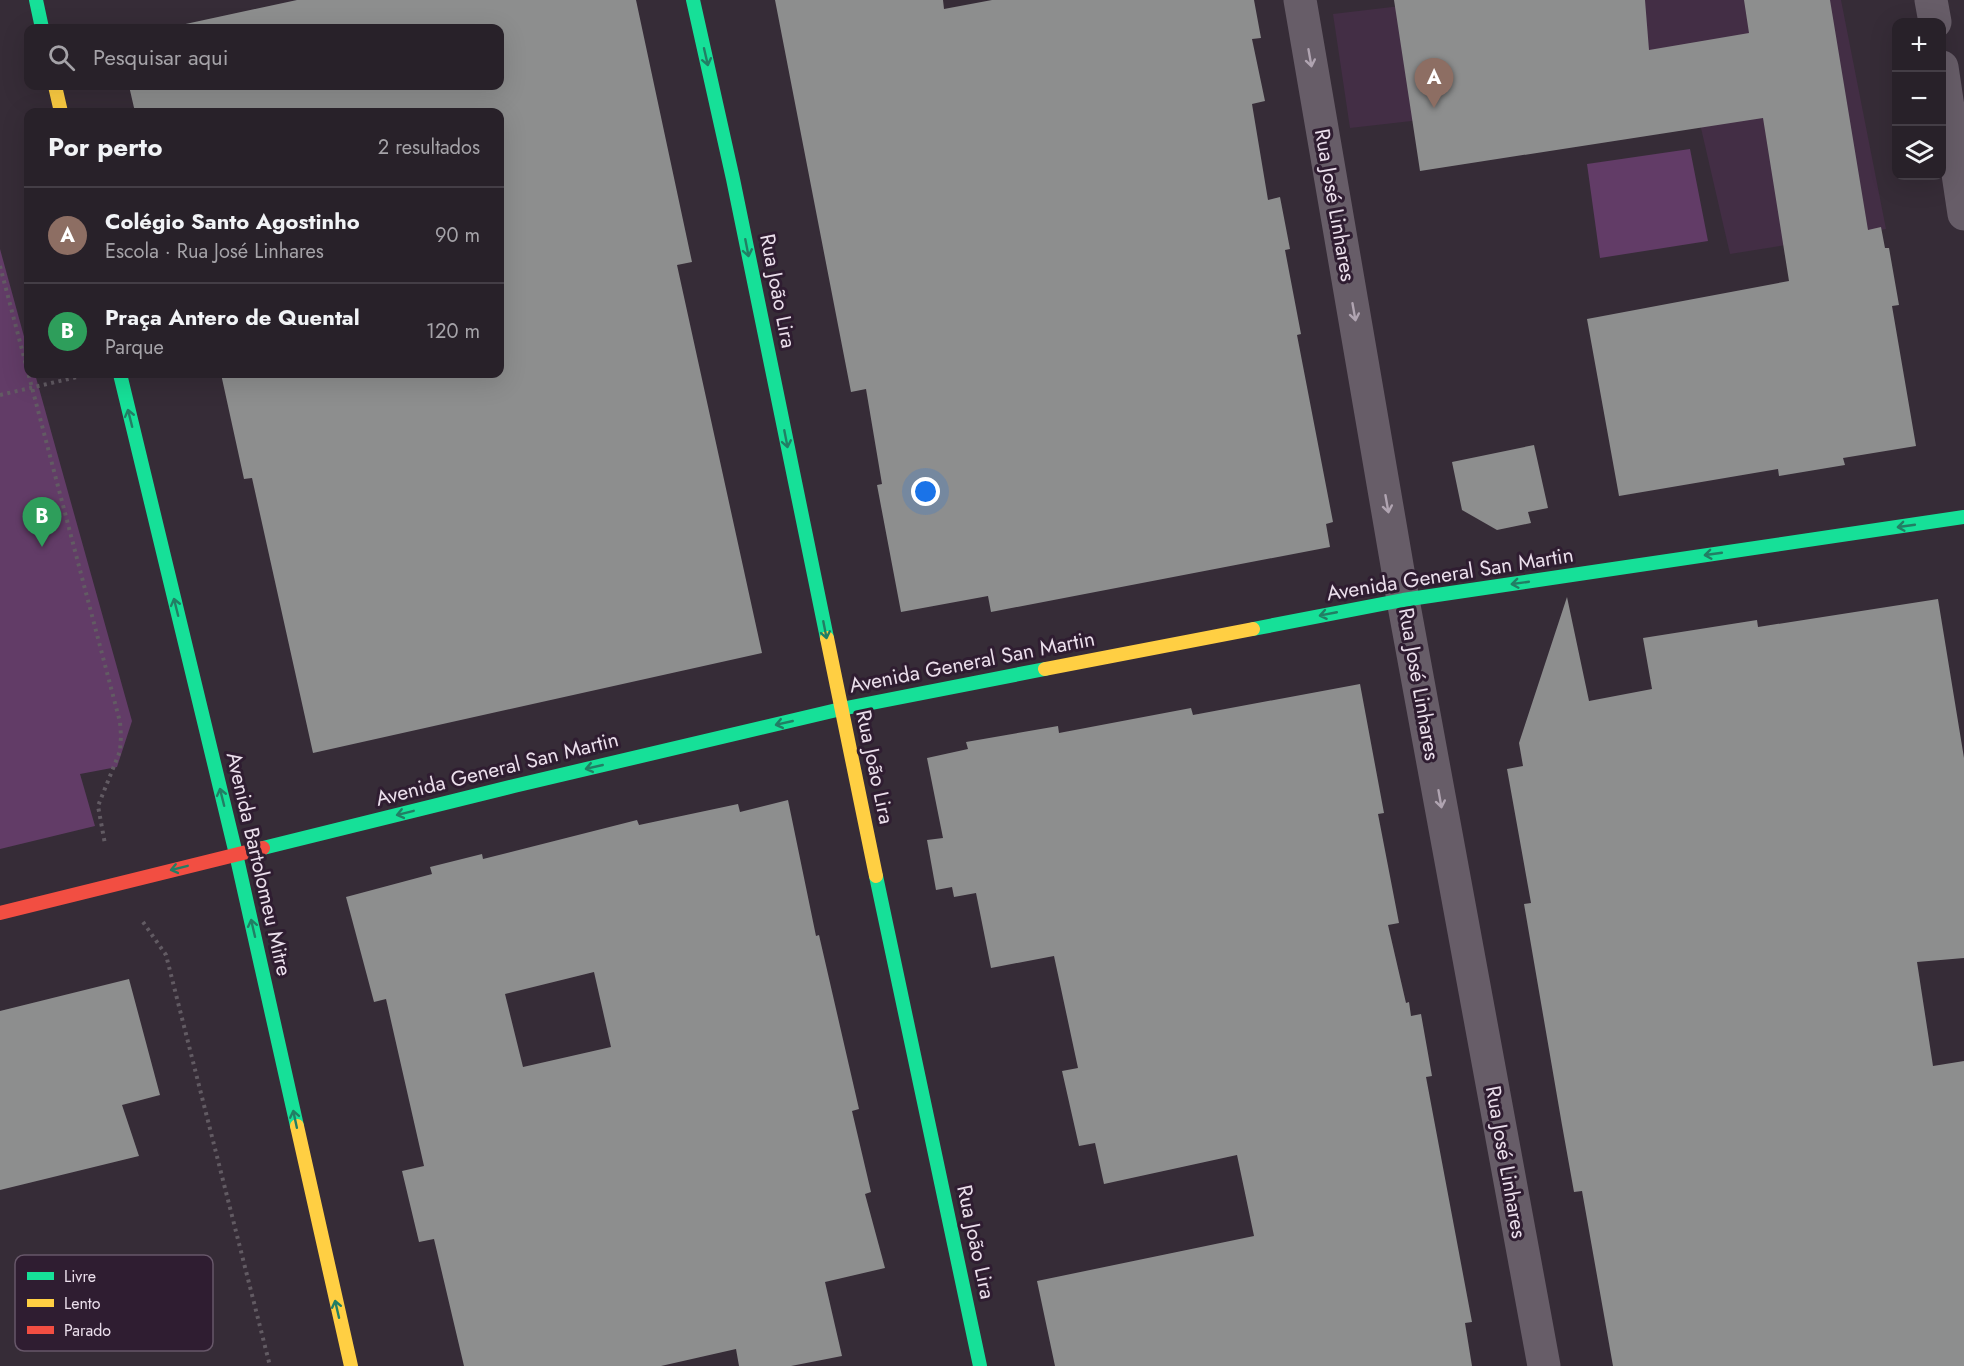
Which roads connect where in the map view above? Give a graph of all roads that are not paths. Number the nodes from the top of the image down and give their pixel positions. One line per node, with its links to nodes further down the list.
1 (36, 0): 6 (main road)
2 (693, 0): 14 (main road, Rua João Lira, one-way to 14)
3 (1300, 0): 13 (street, Rua José Linhares, one-way to 13)
4 (1931, 0): 5 (street)
5 (1934, 18)
6 (41, 24)
7 (1942, 72): 10 (street)
8 (56, 90): 9 (main road)
9 (60, 108)
10 (1964, 214)
11 (121, 378): 15 (main road, Avenida Bartolomeu Mitre, one-way to 11)
12 (1964, 517): 13 (main road, Avenida General San Martin, one-way to 13)
13 (1404, 600): 14 (main road, Avenida General San Martin, one-way to 14); 19 (street, Rua José Linhares, one-way to 19)
14 (841, 709): 15 (main road, Avenida General San Martin, one-way to 15); 18 (main road, Rua João Lira)
15 (236, 854): 16 (main road, Avenida General San Martin, one-way to 16); 17 (main road, Avenida Bartolomeu Mitre, one-way to 15)
16 (0, 913)
17 (351, 1366)
18 (980, 1366)
19 (1544, 1366)

